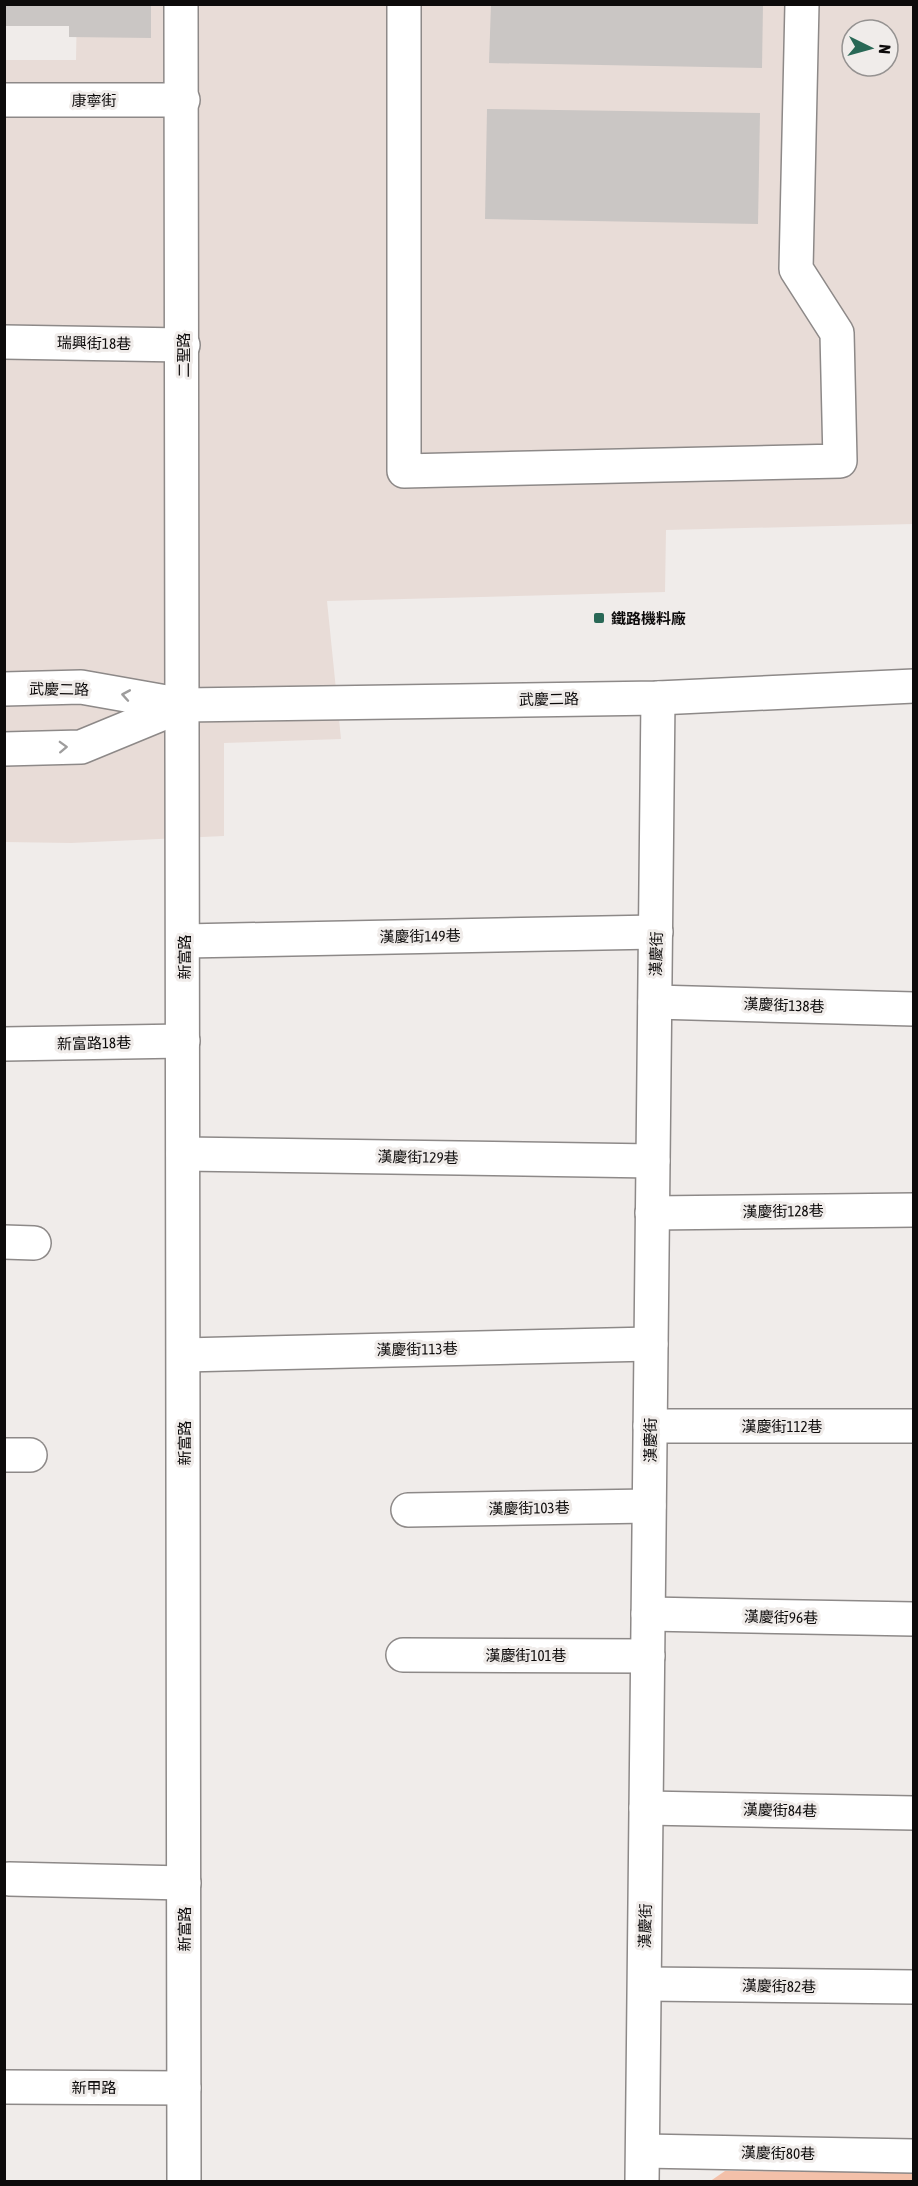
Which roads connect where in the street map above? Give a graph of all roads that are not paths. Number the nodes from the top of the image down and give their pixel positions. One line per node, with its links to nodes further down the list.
1 (181, 4): 5 (street, 二聖路)
2 (404, 4): 3 (street)
3 (802, 4)
4 (4, 100): 5 (street, 康寧街)
5 (183, 100): 7 (street, 二聖路)
6 (4, 342): 7 (street, 瑞興街18巷)
7 (183, 345): 11 (street, 二聖路)
8 (914, 687): 10 (street, 武慶二路)
9 (4, 689): 11 (street, 武慶二路, one-way to 9)
10 (658, 698): 11 (street, 武慶二路); 13 (street, 漢慶街)
11 (183, 705): 12 (street, 武慶二路, one-way to 11); 14 (street, 新富路)
12 (4, 749)
13 (656, 932): 14 (street, 漢慶街149巷); 15 (street, 漢慶街)
14 (184, 940): 17 (street, 新富路)
15 (655, 1002): 16 (street, 漢慶街138巷); 20 (street, 漢慶街)
16 (914, 1009)
17 (183, 1041): 18 (street, 新富路18巷); 19 (street, 新富路)
18 (4, 1044)
19 (183, 1154): 20 (street, 漢慶街129巷); 24 (street, 新富路)
20 (653, 1161): 22 (street, 漢慶街)
21 (914, 1210): 22 (street, 漢慶街128巷)
22 (652, 1213): 23 (street, 漢慶街)
23 (651, 1344): 24 (street, 漢慶街113巷); 25 (street, 漢慶街)
24 (184, 1355): 36 (street, 新富路)
25 (650, 1426): 26 (street, 漢慶街112巷); 27 (street, 漢慶街)
26 (914, 1426)
27 (650, 1506): 28 (street, 漢慶街103巷); 29 (street, 漢慶街)
28 (408, 1510)
29 (648, 1614): 30 (street, 漢慶街96巷); 32 (street, 漢慶街)
30 (914, 1619)
31 (403, 1655): 32 (street, 漢慶街101巷)
32 (648, 1656): 33 (street, 漢慶街)
33 (646, 1808): 34 (street, 漢慶街84巷); 37 (street, 漢慶街)
34 (914, 1813)
35 (9, 1879): 36 (street)
36 (184, 1883): 40 (street, 新富路)
37 (645, 1984): 38 (street, 漢慶街82巷); 42 (street, 漢慶街)
38 (914, 1987)
39 (4, 2087): 40 (street, 新甲路)
40 (184, 2088): 43 (street, 新富路)
41 (914, 2156): 42 (street, 漢慶街80巷)
42 (642, 2166)
43 (184, 2181)

